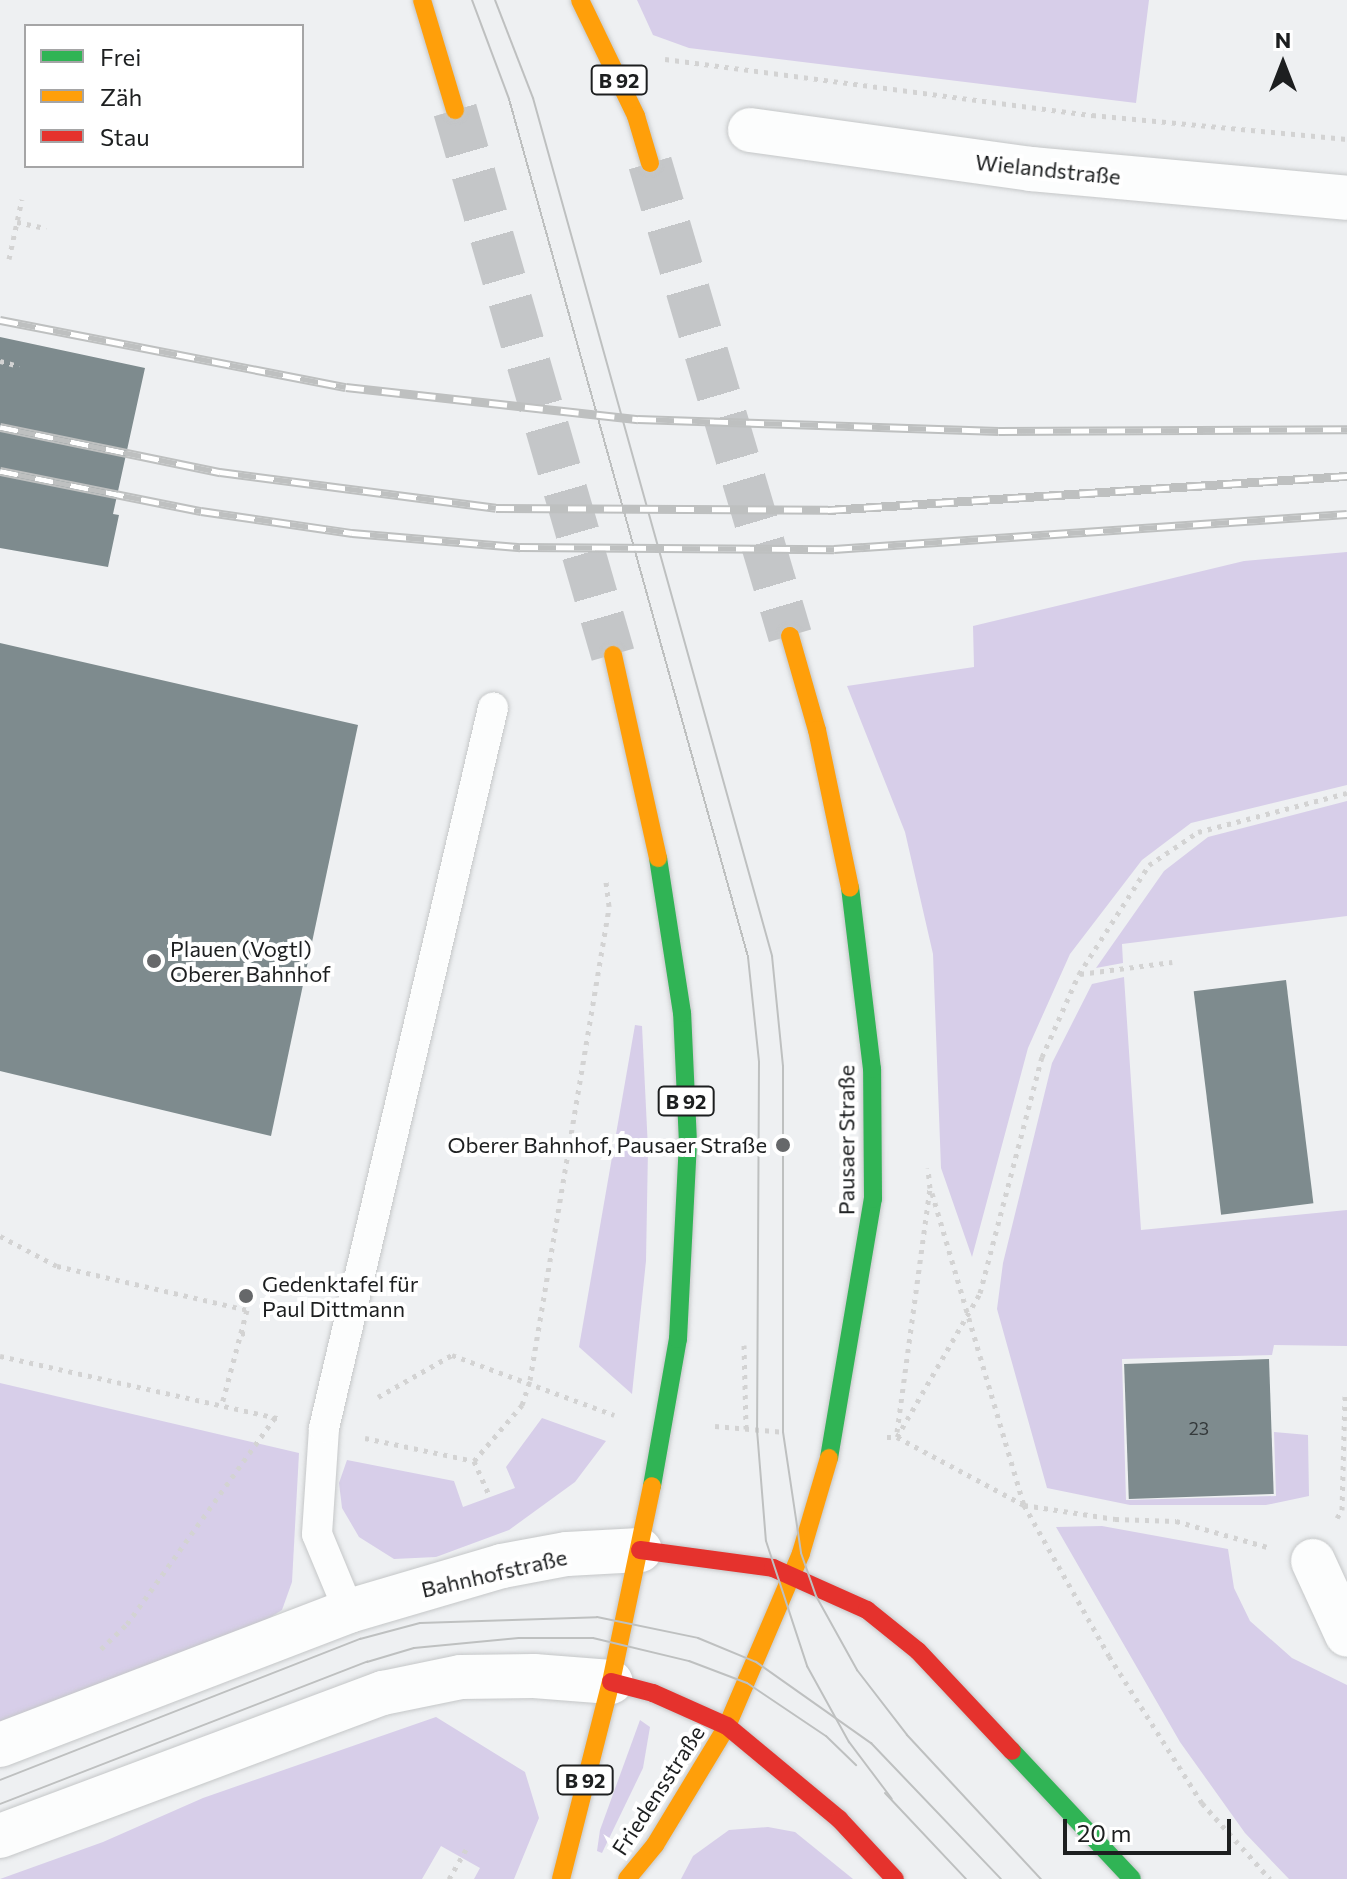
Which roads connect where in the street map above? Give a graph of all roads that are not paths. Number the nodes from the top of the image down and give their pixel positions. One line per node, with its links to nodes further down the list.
1 (422, 0): 3 (main road)
2 (580, 0): 5 (main road, B 92)
3 (455, 110)
4 (750, 130): 6 (street, Wielandstraße)
5 (650, 163)
6 (1347, 198)
7 (790, 636): 12 (main road, Pausaer Straße)
8 (613, 655): 10 (main road, B 92)
9 (493, 708): 13 (lane)
10 (640, 1550): 12 (main road, Bahnhofstraße); 13 (street, Bahnhofstraße); 15 (main road, B 92)
11 (1313, 1561): 14 (street)
12 (793, 1574): 16 (main road, Pausaer Straße); 22 (main road, Bahnhofstraße)
13 (349, 1611): 17 (street, Bahnhofstraße)
14 (1347, 1635)
15 (611, 1682): 16 (main road); 18 (street); 19 (main road, B 92)
16 (727, 1726): 20 (main road, Friedensstraße); 21 (main road)
17 (0, 1745)
18 (0, 1836)
19 (561, 1879)
20 (627, 1879)
21 (895, 1879)
22 (1132, 1879)

